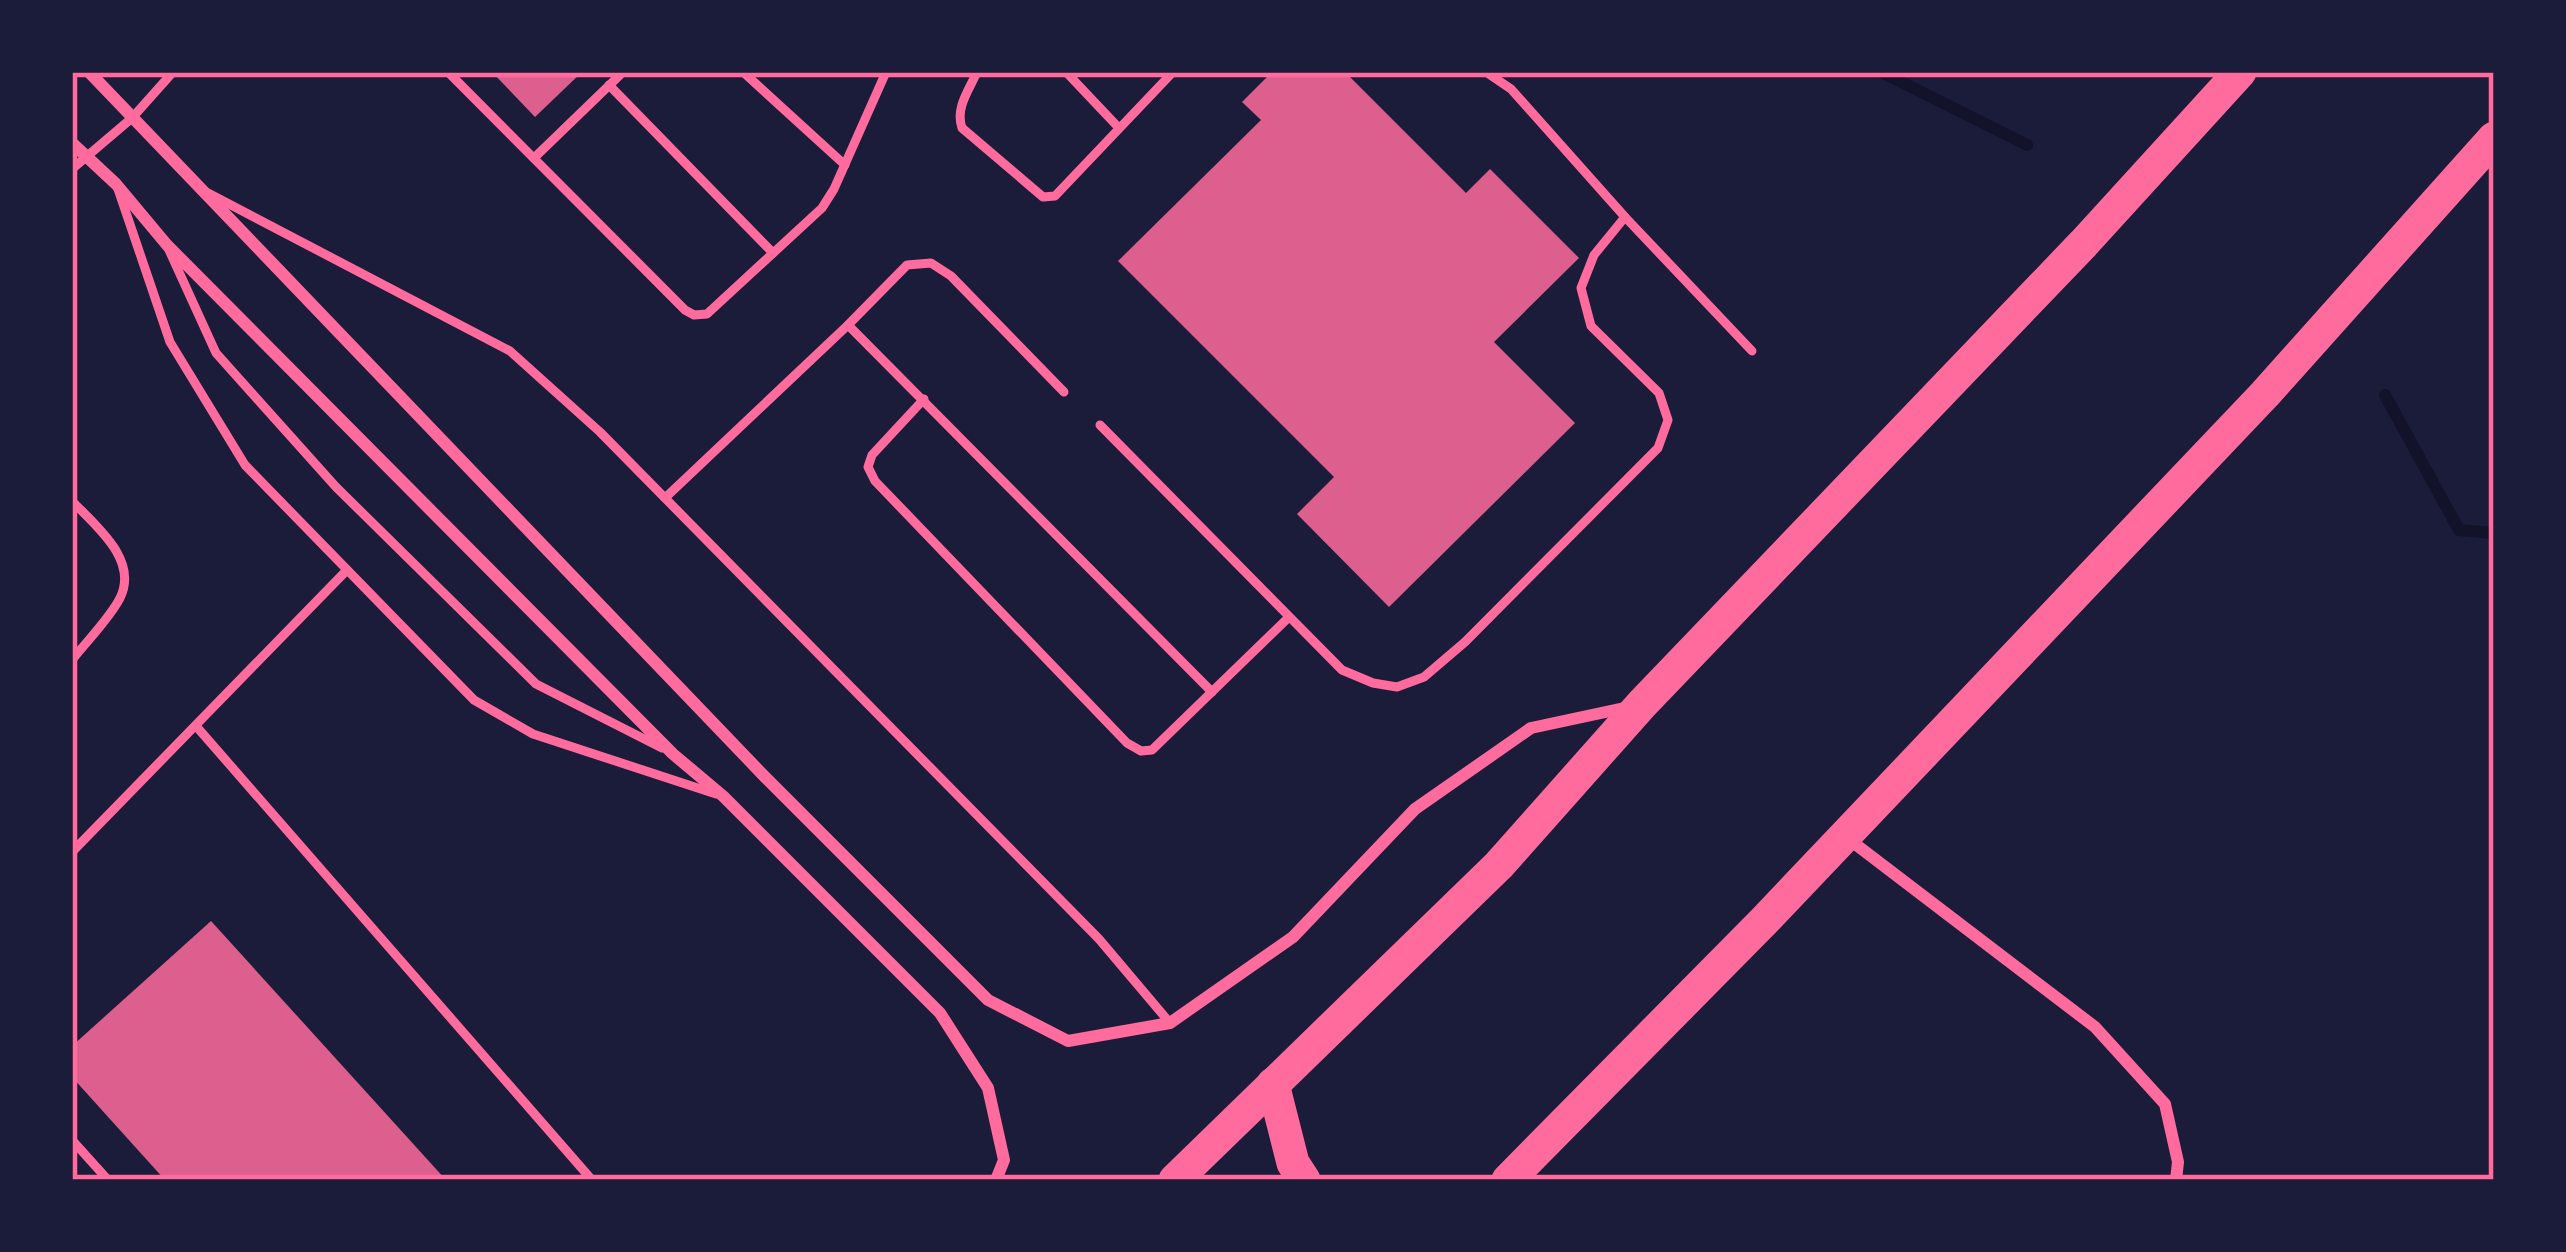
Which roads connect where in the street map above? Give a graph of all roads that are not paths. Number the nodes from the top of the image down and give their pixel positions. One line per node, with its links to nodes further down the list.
1 (89, 72): 13 (street)
2 (173, 72): 13 (lane)
3 (448, 72): 18 (lane)
4 (623, 72): 12 (lane)
5 (743, 72): 19 (lane)
6 (886, 72): 19 (lane)
7 (977, 72): 14 (lane)
8 (1066, 72): 14 (lane)
9 (1173, 72): 14 (lane)
10 (1486, 72): 23 (lane)
11 (2240, 72): 37 (highway)
12 (609, 86): 18 (lane); 25 (lane)
13 (132, 118): 17 (lane); 22 (street)
14 (1119, 128)
15 (2494, 138): 41 (highway)
16 (72, 143): 17 (street)
17 (85, 157): 20 (lane); 21 (street)
18 (534, 158): 25 (lane)
19 (845, 166): 25 (lane)
20 (72, 169)
21 (116, 184): 24 (street); 33 (lane)
22 (198, 188): 31 (lane); 43 (street)
23 (1625, 217): 27 (lane); 34 (lane)
24 (166, 245): 39 (street); 39 (lane)
25 (773, 254)
26 (848, 325): 28 (lane); 29 (lane); 31 (lane)
27 (1752, 351)
28 (1064, 392)
29 (923, 399): 36 (lane); 36 (lane)
30 (1100, 425): 34 (lane)
31 (665, 498): 43 (lane)
32 (72, 501): 35 (lane)
33 (347, 570): 38 (lane); 40 (lane)
34 (1288, 618): 36 (lane)
35 (72, 660)
36 (1212, 692)
37 (1642, 704): 43 (street); 44 (highway)
38 (196, 726): 42 (lane); 47 (lane)
39 (673, 754): 40 (street)
40 (723, 796): 48 (street)
41 (1846, 836): 51 (highway); 52 (street)
42 (72, 852)
43 (1170, 1023)
44 (1273, 1084): 49 (highway); 50 (highway)
45 (72, 1140): 46 (lane)
46 (108, 1180)
47 (592, 1180)
48 (996, 1180)
49 (1175, 1180)
50 (1304, 1180)
51 (1508, 1180)
52 (2176, 1180)

